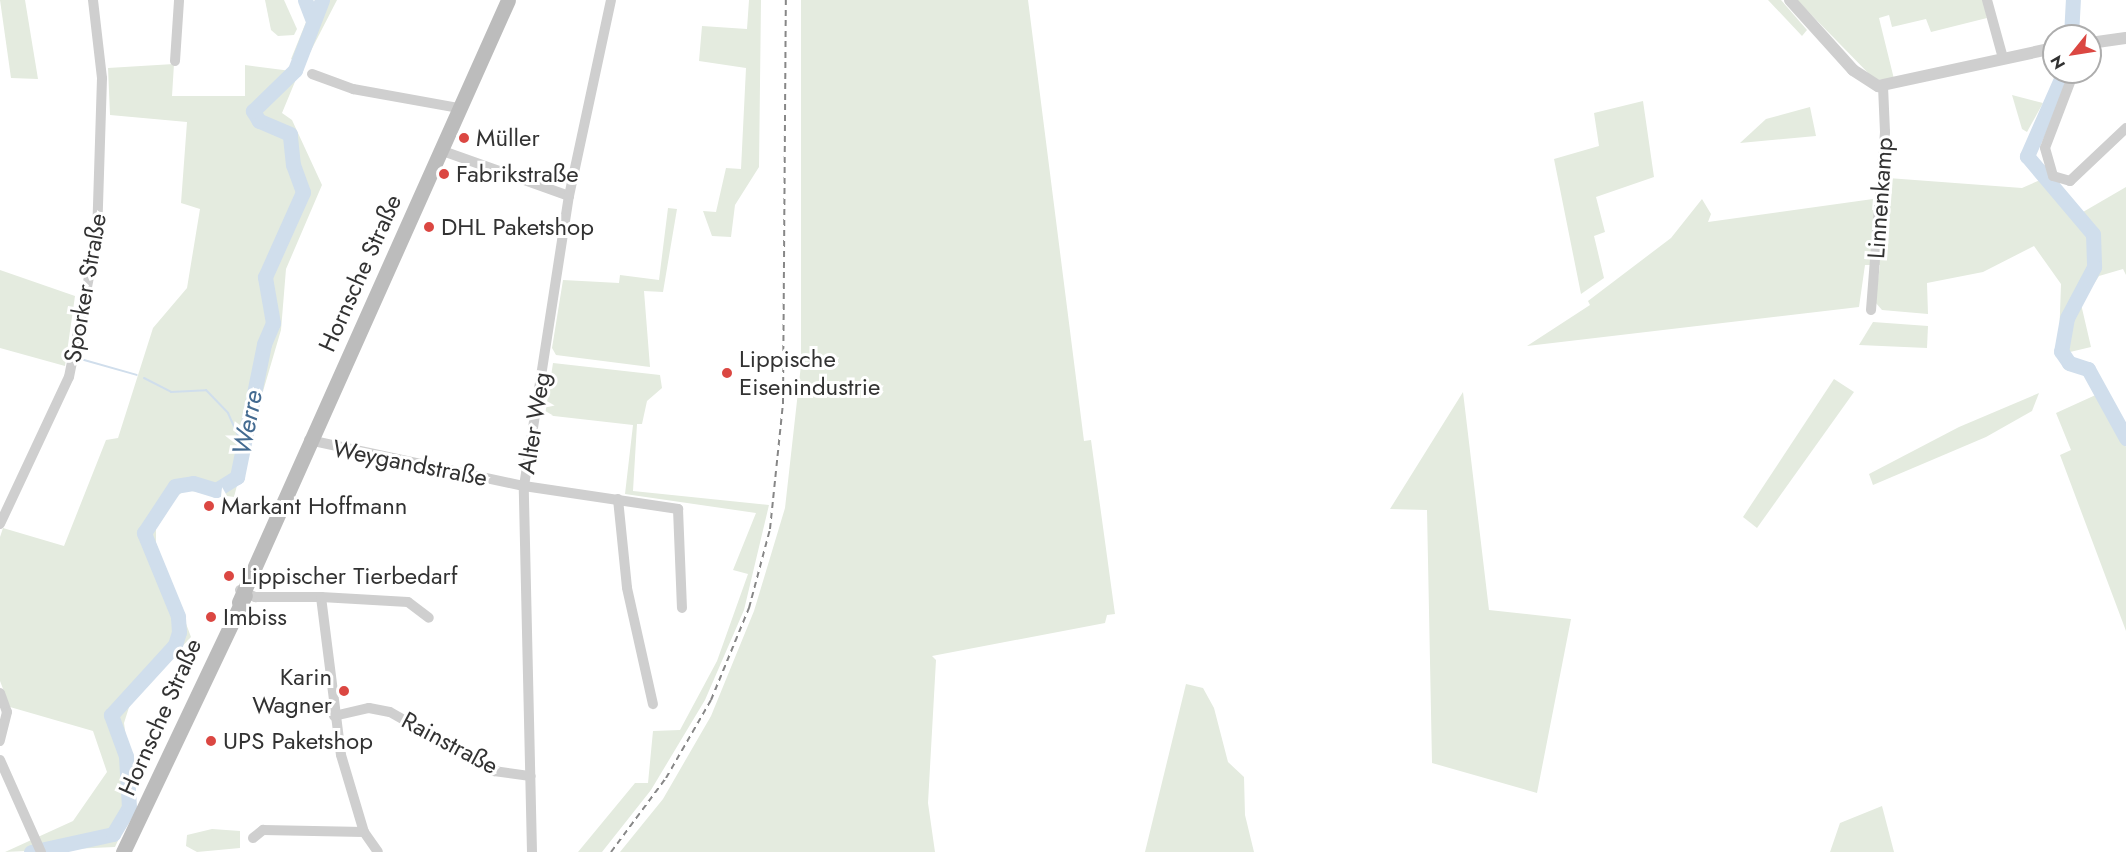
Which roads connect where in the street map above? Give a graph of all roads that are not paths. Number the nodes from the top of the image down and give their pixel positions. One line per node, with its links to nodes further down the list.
1 (93, 0): 23 (street, Sporker Straße)
2 (179, 0): 11 (street)
3 (508, 0): 15 (main road, Hornsche Straße)
4 (611, 0): 18 (street, Alter Weg)
5 (1790, 0): 14 (street)
6 (1987, 0): 10 (street)
7 (2126, 38): 8 (street)
8 (2102, 43)
9 (2042, 50): 10 (street)
10 (2003, 58): 14 (street)
11 (175, 61)
12 (312, 74): 15 (street)
13 (2069, 84): 16 (street)
14 (1884, 86): 19 (street, Linnenkamp)
15 (459, 108): 17 (main road, Hornsche Straße)
16 (2126, 128)
17 (440, 150): 18 (street); 20 (main road, Hornsche Straße)
18 (569, 196): 21 (street, Alter Weg)
19 (1871, 310)
20 (309, 440): 21 (street, Weygandstraße); 24 (main road, Hornsche Straße)
21 (524, 486): 22 (street, Weygandstraße); 33 (street, Alter Weg)
22 (618, 499): 26 (street, Weygandstraße); 29 (street)
23 (0, 524)
24 (241, 595): 25 (street); 37 (main road, Hornsche Straße)
25 (321, 597): 27 (street); 30 (street)
26 (682, 608)
27 (429, 618)
28 (0, 693): 31 (street)
29 (653, 704)
30 (334, 716): 33 (street, Rainstraße); 34 (street)
31 (0, 741)
32 (0, 760): 36 (street)
33 (531, 776): 39 (street, Alter Weg)
34 (364, 832): 35 (street); 38 (street)
35 (253, 838)
36 (41, 852)
37 (123, 852)
38 (378, 852)
39 (532, 852)

